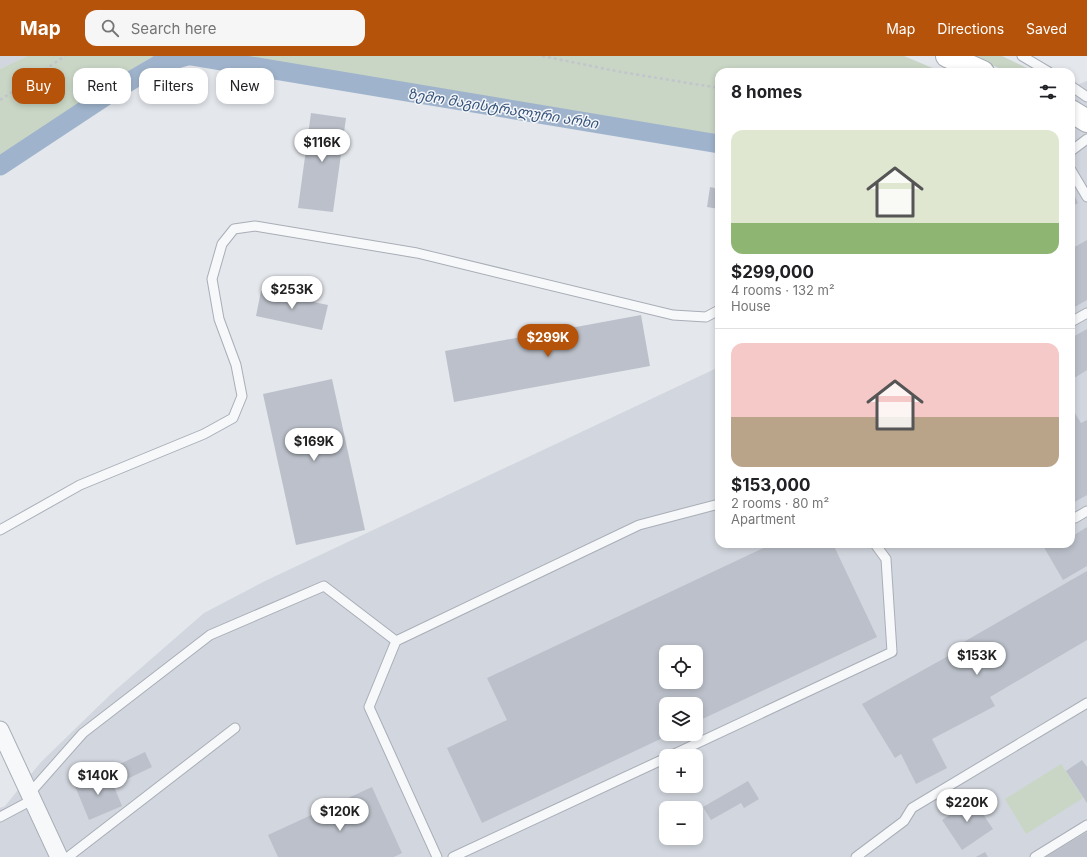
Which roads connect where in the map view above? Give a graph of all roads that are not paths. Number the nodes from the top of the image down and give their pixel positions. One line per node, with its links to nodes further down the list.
1 (948, 56): 3 (street)
2 (1026, 57): 4 (lane)
3 (974, 68)
4 (1043, 68)
5 (1075, 89): 6 (lane)
6 (1087, 97)
7 (1075, 114): 8 (street)
8 (1087, 121)
9 (1087, 139): 10 (lane)
10 (1075, 148)
11 (1075, 177): 12 (lane)
12 (1087, 197)
13 (715, 312): 19 (lane)
14 (1087, 313): 15 (lane)
15 (1075, 320)
16 (715, 505): 21 (lane)
17 (1087, 511): 18 (lane)
18 (1075, 518)
19 (0, 530)
20 (878, 548): 25 (lane)
21 (396, 641): 27 (lane); 32 (lane)
22 (1087, 703): 34 (lane)
23 (235, 728): 31 (lane)
24 (0, 730): 27 (street)
25 (685, 749)
26 (659, 761): 33 (lane)
27 (31, 797): 28 (lane); 30 (street)
28 (0, 817)
29 (1087, 825): 35 (lane)
30 (58, 857)
31 (68, 857)
32 (437, 857)
33 (453, 857)
34 (856, 857)
35 (1035, 857)

